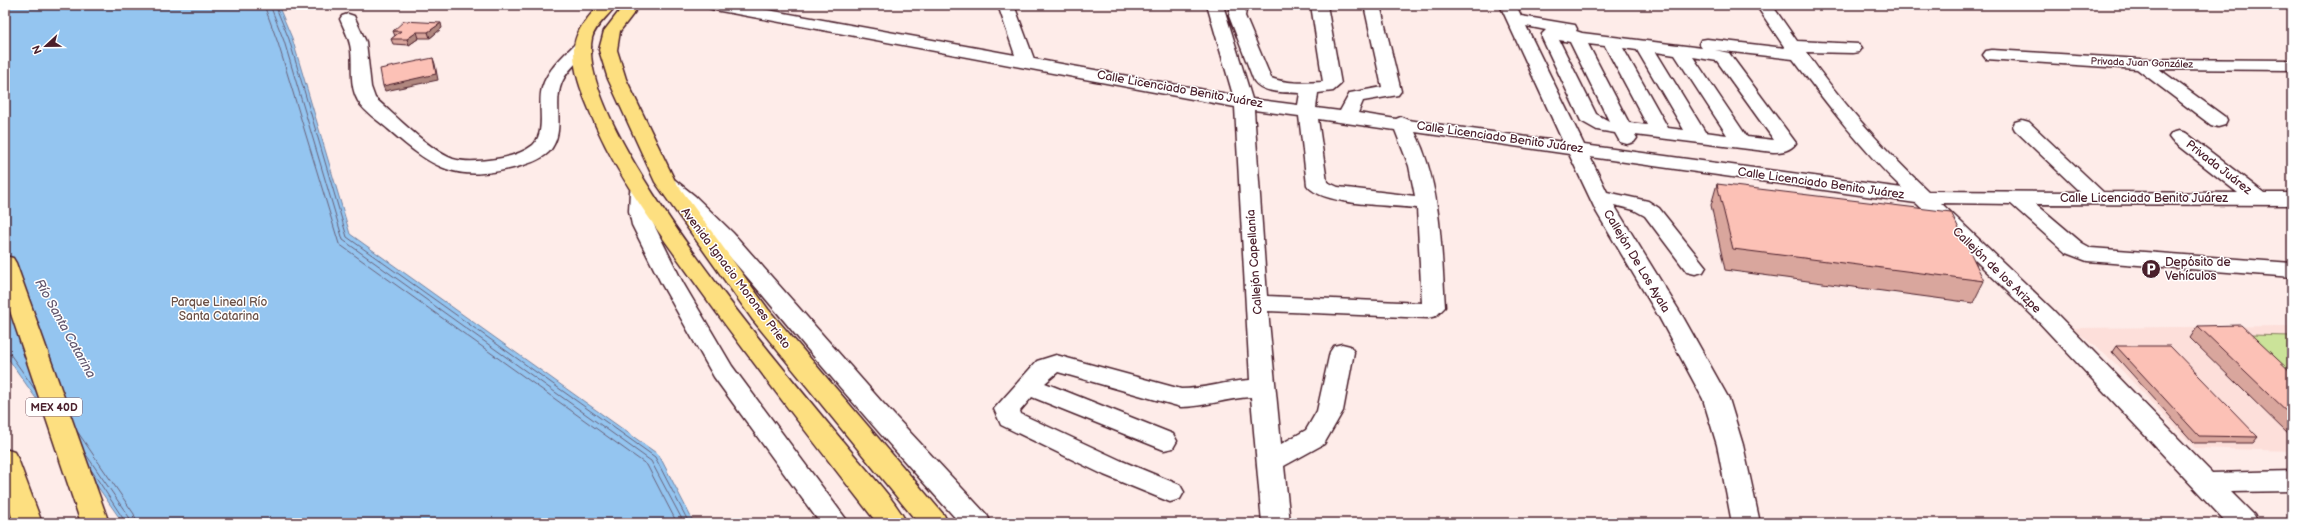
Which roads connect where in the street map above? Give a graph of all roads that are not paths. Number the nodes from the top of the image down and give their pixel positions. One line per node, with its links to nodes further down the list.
1 (608, 5): 16 (main road)
2 (632, 5): 37 (main road, Avenida Ignacio Morones Prieto)
3 (715, 5): 20 (street, Calle Licenciado Benito Juárez)
4 (1006, 5): 20 (street)
5 (1215, 5): 24 (street, Callejón Capellanía)
6 (1239, 5): 23 (street)
7 (1319, 5): 23 (street)
8 (1372, 5): 26 (street)
9 (1764, 5): 18 (street, Callejón de los Arizpe)
10 (1510, 12): 12 (street); 35 (street, Callejón De Los Ayala)
11 (348, 19): 16 (street)
12 (1574, 32): 13 (street); 30 (street); 30 (street)
13 (1611, 41): 14 (street); 31 (street)
14 (1643, 45): 15 (street); 32 (street)
15 (1675, 45): 18 (street); 34 (street); 34 (street)
16 (582, 47): 38 (main road)
17 (1854, 48): 18 (street)
18 (1796, 51): 40 (street, Callejón de los Arizpe)
19 (1992, 55): 21 (street, Privada Juan González)
20 (1026, 62): 24 (street, Calle Licenciado Benito Juárez)
21 (2141, 64): 22 (street, Privada Juan González); 27 (street)
22 (2292, 65)
23 (1309, 88): 25 (street)
24 (1244, 102): 25 (street, Calle Licenciado Benito Juárez); 51 (street, Callejón Capellanía)
25 (1307, 110): 26 (street, Calle Licenciado Benito Juárez); 45 (street)
26 (1347, 116): 28 (street, Calle Licenciado Benito Juárez)
27 (2218, 121)
28 (1401, 123): 35 (street, Calle Licenciado Benito Juárez); 45 (street)
29 (2022, 126): 42 (street)
30 (1622, 128): 31 (street); 36 (street)
31 (1661, 133): 32 (street)
32 (1698, 137): 34 (street)
33 (2180, 137): 43 (street, Privada Juárez)
34 (1741, 142)
35 (1576, 148): 36 (street, Calle Licenciado Benito Juárez); 39 (street, Callejón De Los Ayala)
36 (1636, 157): 40 (street, Calle Licenciado Benito Juárez)
37 (665, 182): 65 (main road, Avenida Ignacio Morones Prieto); 66 (street)
38 (640, 191): 63 (street); 64 (main road)
39 (1599, 196): 48 (street); 68 (street, Callejón De Los Ayala)
40 (1919, 197): 41 (street, Calle Licenciado Benito Juárez); 59 (street, Callejón de los Arizpe)
41 (2016, 197): 42 (street, Calle Licenciado Benito Juárez); 49 (street)
42 (2098, 198): 43 (street, Calle Licenciado Benito Juárez)
43 (2258, 198): 44 (street, Calle Licenciado Benito Juárez)
44 (2292, 198)
45 (1426, 202): 51 (street)
46 (5, 248): 50 (main road)
47 (5, 263): 50 (main road)
48 (1695, 267)
49 (2292, 270)
50 (14, 291): 62 (main road, MEX 40D)
51 (1256, 303): 54 (street, Callejón Capellanía)
52 (1342, 352): 57 (street)
53 (1028, 386): 54 (street); 55 (street); 60 (street)
54 (1263, 388): 57 (street, Callejón Capellanía)
55 (1164, 441)
56 (5, 459): 61 (main road)
57 (1271, 461): 67 (street, Callejón Capellanía)
58 (2292, 481): 59 (street)
59 (2205, 483): 69 (street, Callejón de los Arizpe)
60 (1170, 492)
61 (28, 523)
62 (95, 523)
63 (835, 523)
64 (893, 523)
65 (934, 523)
66 (977, 523)
67 (1276, 523)
68 (1746, 523)
69 (2244, 523)

